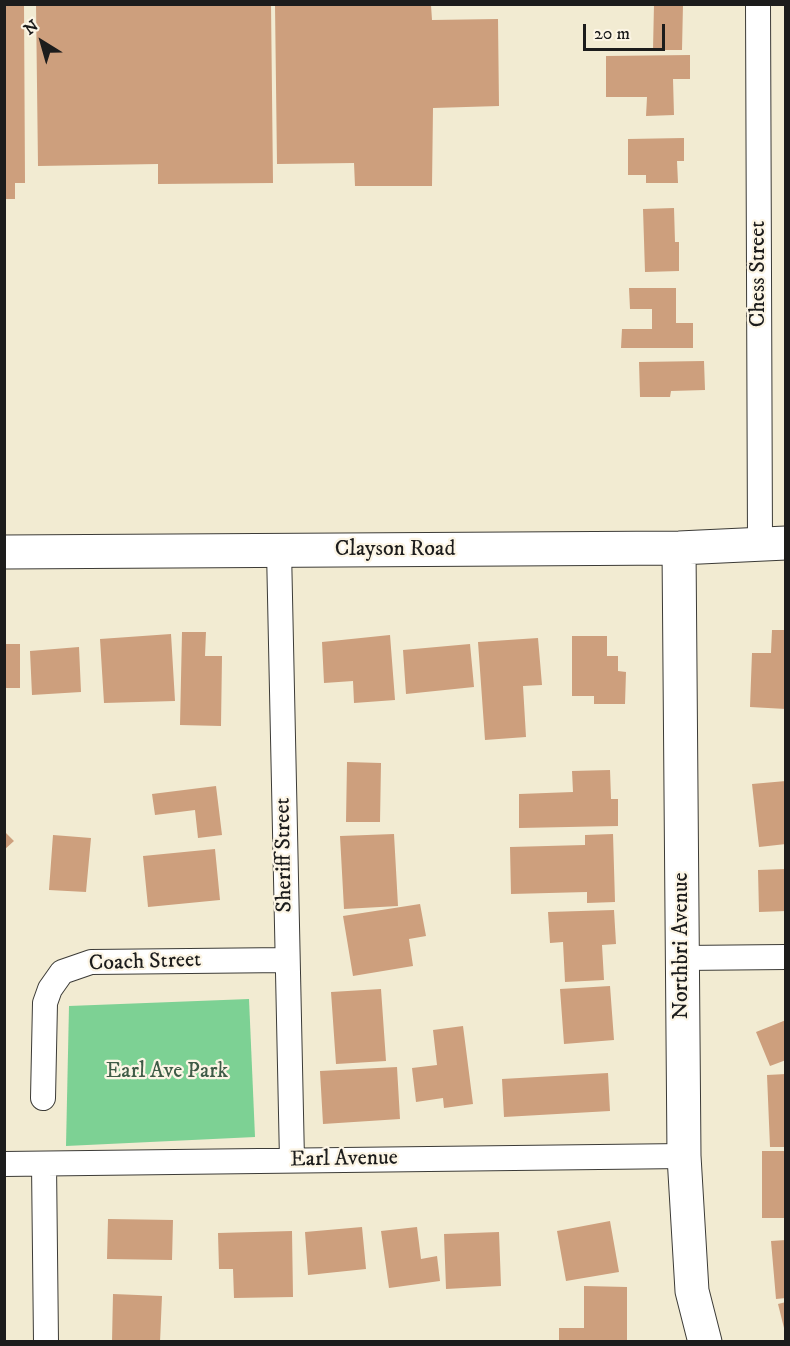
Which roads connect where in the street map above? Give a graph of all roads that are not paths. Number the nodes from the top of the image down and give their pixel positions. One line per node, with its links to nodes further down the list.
1 (758, 4): 2 (street, Chess Street)
2 (773, 543): 3 (street, Clayson Road)
3 (679, 548): 4 (street, Clayson Road); 7 (street, Northbri Avenue)
4 (279, 550): 5 (street, Clayson Road); 8 (street, Sheriff Street)
5 (4, 552)
6 (786, 957): 7 (street)
7 (682, 958): 10 (street, Northbri Avenue)
8 (287, 960): 9 (street, Coach Street); 11 (street, Sheriff Street)
9 (43, 1098)
10 (684, 1156): 11 (street, Earl Avenue); 15 (street, Northbri Avenue)
11 (292, 1160): 13 (street, Earl Avenue)
12 (4, 1164): 13 (street, Earl Avenue)
13 (44, 1164): 14 (street)
14 (46, 1341)
15 (705, 1341)

